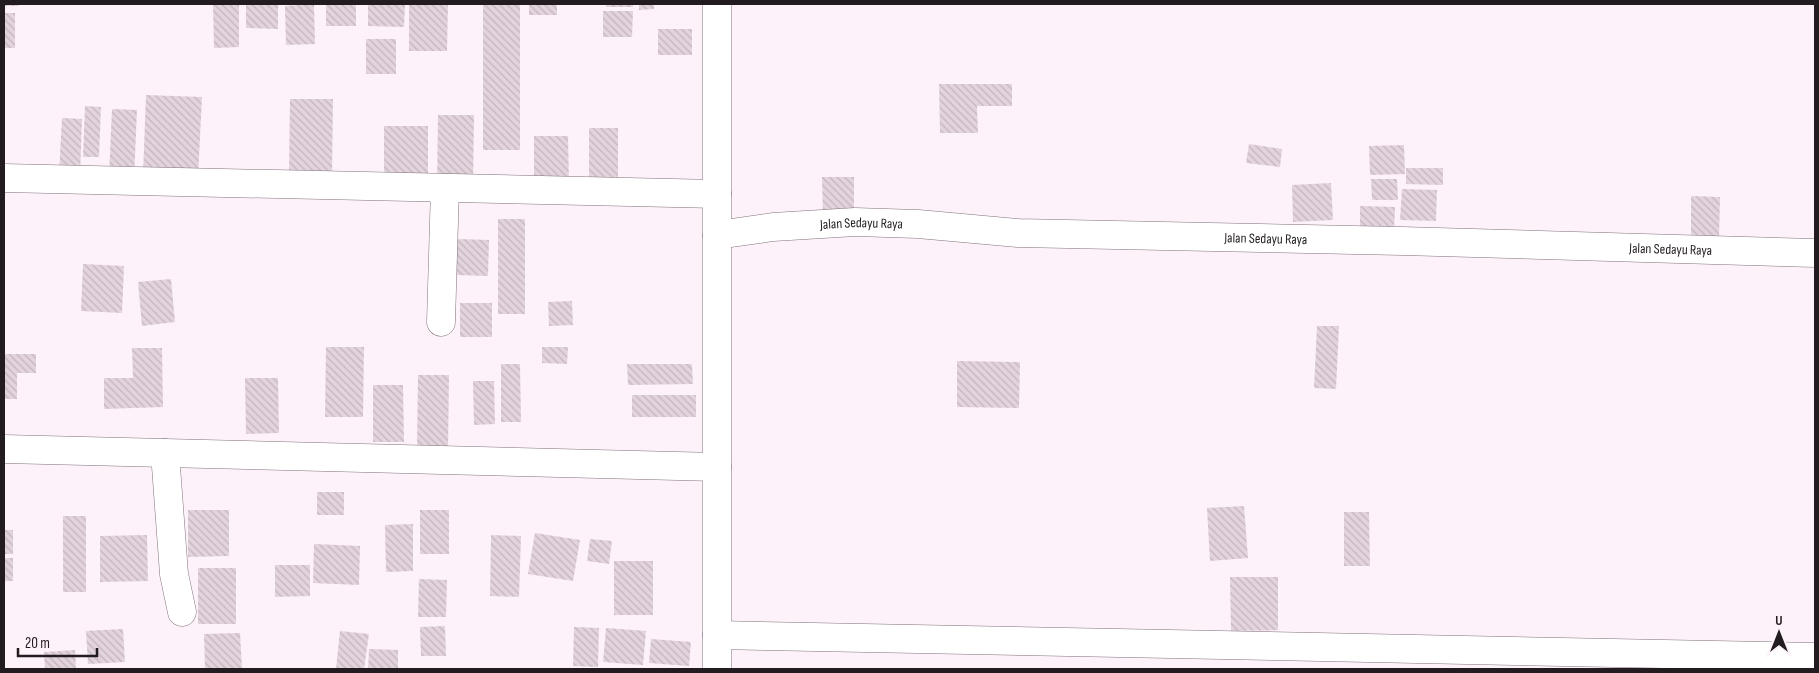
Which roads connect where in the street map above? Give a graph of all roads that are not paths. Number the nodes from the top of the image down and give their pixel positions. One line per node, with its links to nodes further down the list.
1 (717, 4): 4 (street)
2 (4, 178): 3 (street)
3 (445, 188): 4 (street); 7 (street)
4 (717, 194): 5 (street)
5 (717, 235): 6 (street, Jalan Sedayu Raya); 10 (street)
6 (1815, 253)
7 (441, 322)
8 (4, 449): 9 (street)
9 (165, 453): 10 (street); 11 (street)
10 (717, 467): 12 (street)
11 (182, 612)
12 (717, 634): 14 (street); 15 (street)
13 (1815, 657): 14 (street)
14 (1706, 662)
15 (717, 669)

